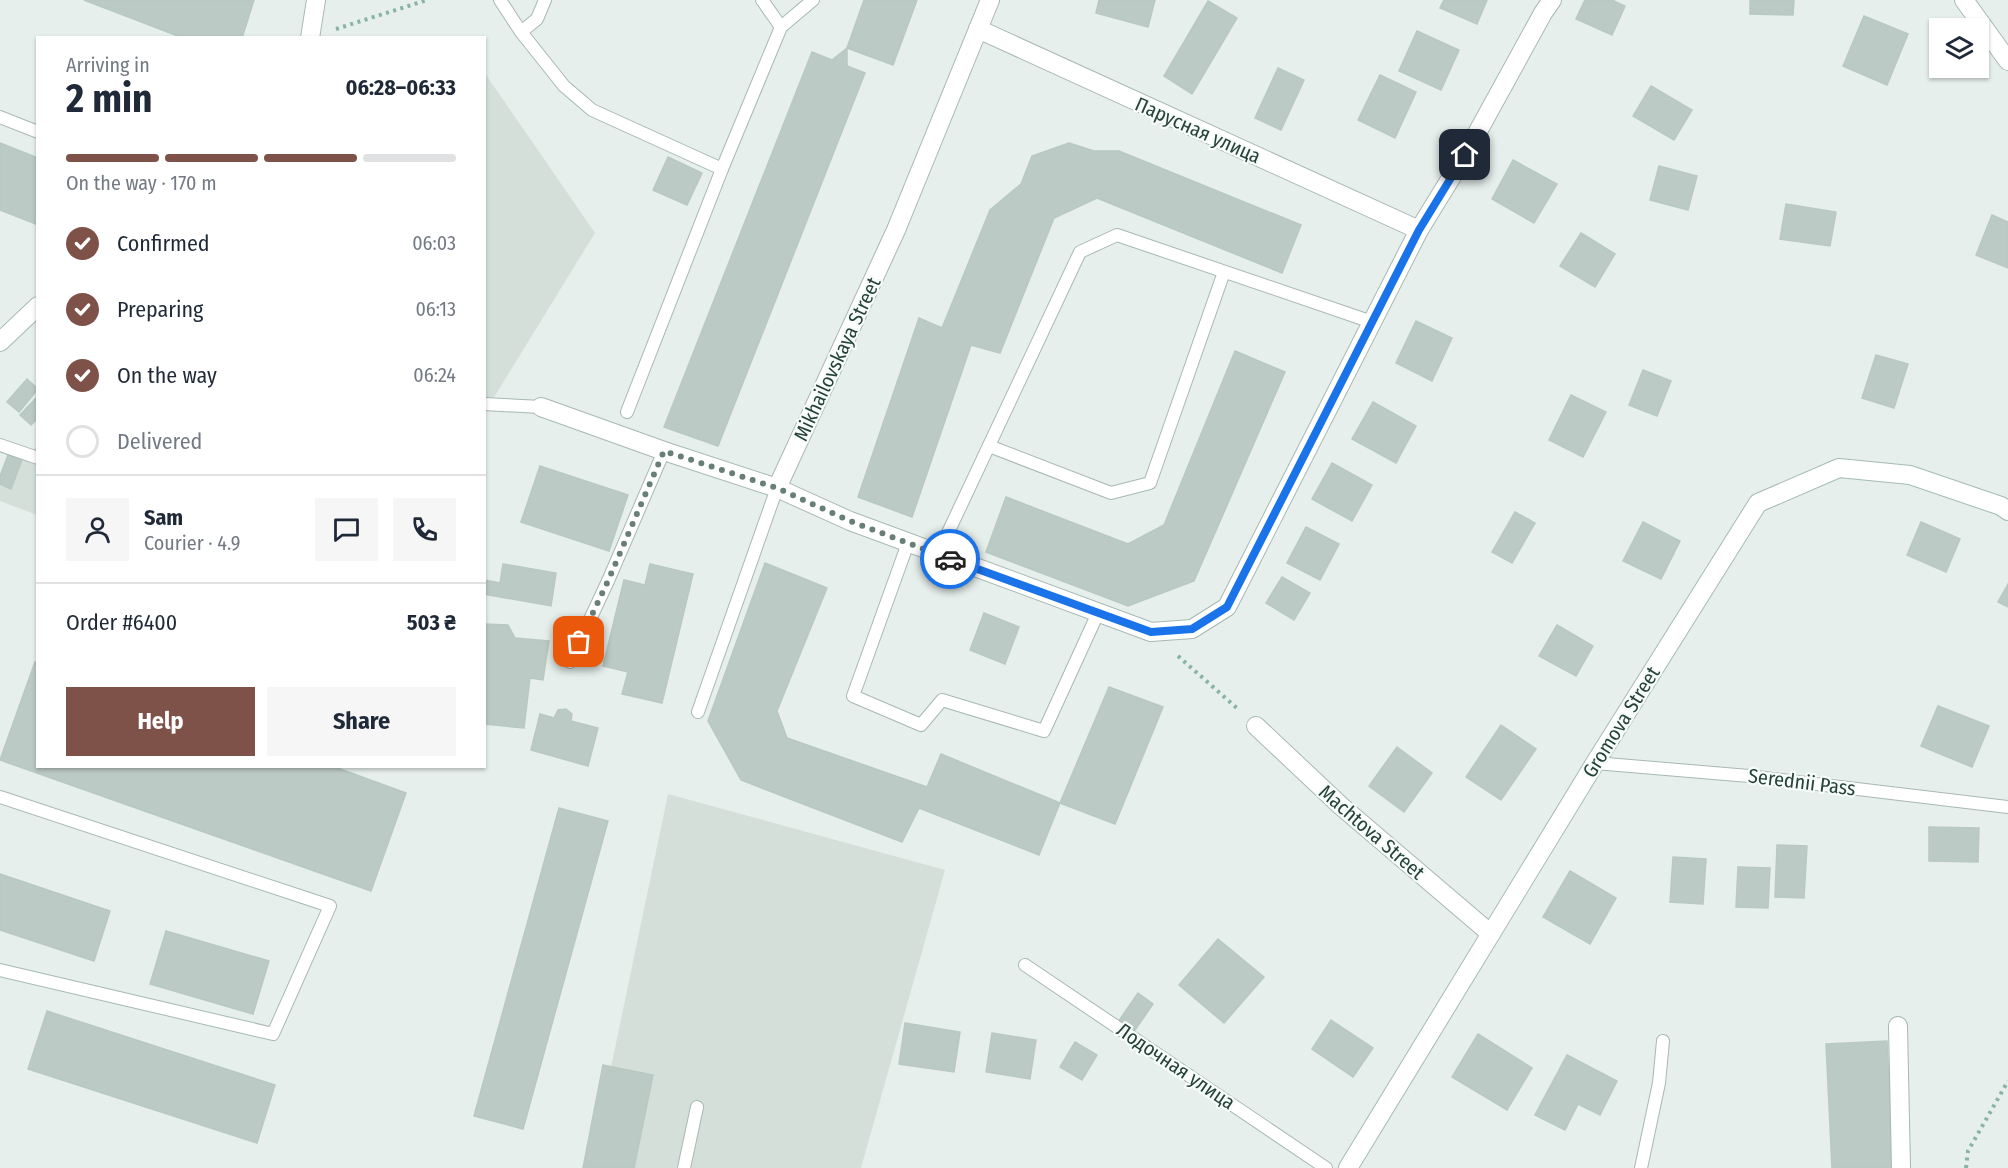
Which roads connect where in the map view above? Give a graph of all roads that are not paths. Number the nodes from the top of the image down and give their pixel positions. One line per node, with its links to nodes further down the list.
1 (316, 0): 12 (street)
2 (500, 0): 11 (lane)
3 (545, 0): 11 (lane)
4 (762, 0): 9 (lane)
5 (813, 0): 9 (lane)
6 (990, 0): 10 (street, Mikhailovskaya Street)
7 (1552, 0): 17 (street)
8 (1964, 0): 13 (street)
9 (781, 27): 16 (lane)
10 (978, 29): 17 (street, Парусная улица); 29 (street, Mikhailovskaya Street)
11 (521, 32): 16 (lane)
12 (311, 36)
13 (2008, 61)
14 (0, 117): 15 (lane)
15 (36, 131)
16 (722, 169): 24 (lane)
17 (1419, 230): 20 (street)
18 (1224, 272): 20 (lane); 26 (lane); 26 (lane)
19 (36, 308): 21 (street)
20 (1372, 322): 33 (street)
21 (0, 342)
22 (486, 404): 23 (lane)
23 (541, 408): 27 (street)
24 (627, 412)
25 (0, 446): 28 (lane)
26 (989, 446): 32 (lane)
27 (664, 451): 29 (street); 34 (lane)
28 (36, 457)
29 (777, 488): 31 (street); 35 (lane)
30 (2008, 511): 37 (street, Gromova Street)
31 (908, 543): 32 (street); 33 (lane)
32 (938, 554): 33 (street)
33 (1098, 613)
34 (570, 662)
35 (698, 712)
36 (1256, 726): 40 (street, Machtova Street)
37 (1595, 763): 39 (lane, Serednii Pass); 40 (street, Gromova Street)
38 (0, 797): 42 (lane)
39 (2008, 807)
40 (1491, 934): 48 (street, Gromova Street)
41 (1025, 965): 47 (lane, Лодочная улица)
42 (0, 970)
43 (1898, 1026): 50 (street)
44 (1664, 1041): 49 (lane)
45 (697, 1107): 46 (lane)
46 (684, 1168)
47 (1326, 1168)
48 (1348, 1168)
49 (1641, 1168)
50 (1901, 1168)

